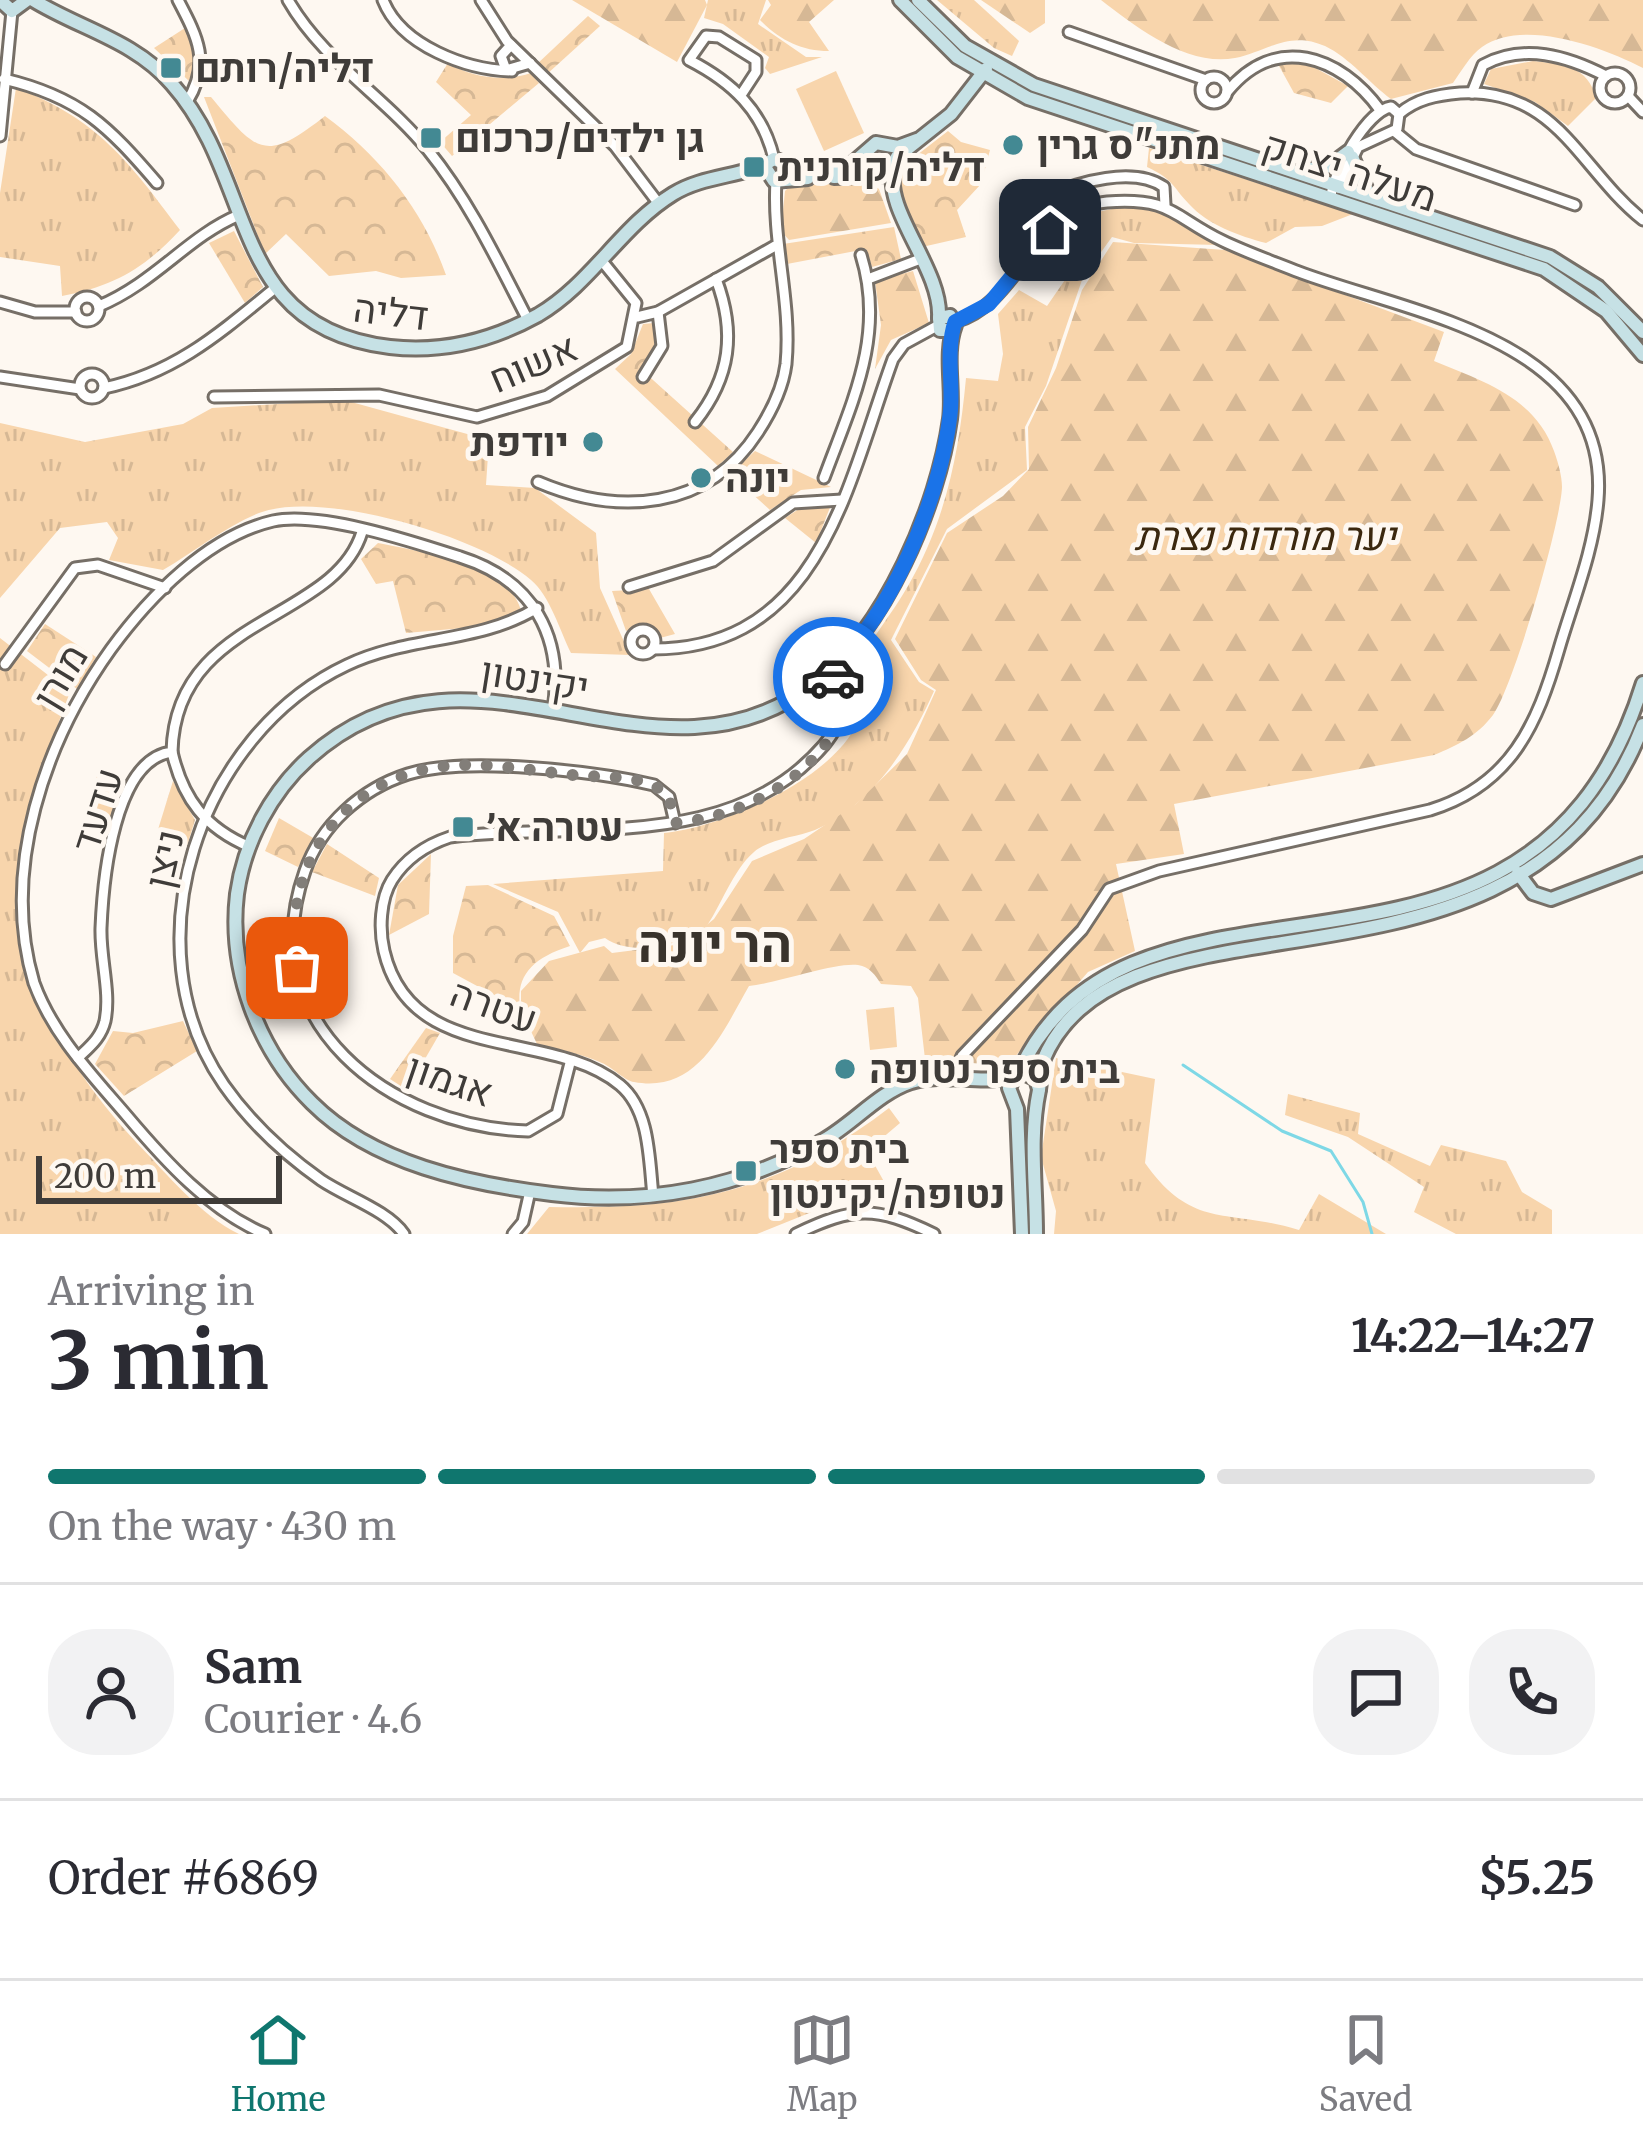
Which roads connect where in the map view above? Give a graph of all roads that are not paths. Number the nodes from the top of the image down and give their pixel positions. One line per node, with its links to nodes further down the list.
1 (178, 0): 24 (street)
2 (288, 0): 58 (street)
3 (383, 0): 13 (street)
4 (481, 0): 9 (street)
5 (900, 0): 12 (street, מעלה יצחק)
6 (917, 0): 12 (street, מעלה יצחק)
7 (14, 4): 18 (street); 24 (street, דליה)
8 (1070, 32): 19 (street)
9 (511, 45): 10 (street); 11 (street)
10 (501, 56): 13 (street); 14 (street)
11 (530, 63): 14 (street); 43 (street)
12 (986, 69): 30 (street); 36 (street, מעלה יצחק); 39 (street, מעלה יצחק)
13 (480, 70): 14 (street)
14 (512, 71)
15 (1244, 73): 17 (street); 20 (street); 26 (street)
16 (1606, 76): 21 (street); 23 (street); 23 (street)
17 (1220, 78): 19 (street); 20 (street)
18 (4, 79): 29 (street); 38 (street)
19 (1206, 80): 20 (street)
20 (1227, 92)
21 (1472, 93): 27 (street); 47 (street)
22 (741, 95): 22 (street); 35 (street)
23 (1628, 96): 25 (street)
24 (187, 102): 46 (street, דליה)
25 (1643, 112)
26 (1378, 113): 27 (street); 28 (street); 33 (street)
27 (1399, 114): 28 (street)
28 (1388, 131): 33 (street); 45 (street)
29 (0, 136)
30 (917, 140): 31 (street); 34 (street)
31 (887, 144): 32 (street); 34 (street)
32 (863, 153): 35 (street, דליה); 37 (street)
33 (1350, 154): 36 (street); 39 (street); 40 (street)
34 (895, 165): 37 (street); 42 (street)
35 (777, 170): 37 (street, דליה); 43 (street, דליה); 48 (street)
36 (1294, 170): 39 (street, מעלה יצחק)
37 (874, 176): 42 (street)
38 (157, 183)
39 (1335, 188): 40 (street, מעלה יצחק); 61 (street, מעלה יצחק)
40 (1368, 194): 60 (street, מעלה יצחק)
41 (1048, 196): 44 (street)
42 (896, 198): 50 (street)
43 (659, 204): 51 (street, דליה)
44 (1165, 205): 59 (street); 90 (street)
45 (1575, 205)
46 (238, 215): 54 (street, דליה); 55 (street)
47 (1643, 220)
48 (775, 246): 52 (street); 69 (street)
49 (861, 255): 53 (street)
50 (923, 258): 53 (street); 59 (street)
51 (602, 261): 57 (street); 58 (street, דליה)
52 (716, 279): 56 (street); 67 (street)
53 (868, 279): 68 (street)
54 (275, 288): 58 (street, דליה); 64 (street)
55 (0, 302)
56 (658, 312): 57 (street); 63 (street)
57 (637, 317): 66 (street, אשוח)
58 (528, 320)
59 (946, 324): 70 (street); 77 (street, יקינטון)
60 (1643, 332)
61 (1643, 356)
62 (0, 377): 65 (street)
63 (643, 377)
64 (104, 388): 65 (street); 65 (street)
65 (80, 389)
66 (214, 397)
67 (695, 422)
68 (824, 478)
69 (538, 482)
70 (842, 500): 72 (street); 75 (street)
71 (362, 532): 73 (street, מורן); 74 (street, מורן); 81 (street, עדעד)
72 (628, 587)
73 (165, 588): 76 (street); 87 (street, מורן)
74 (537, 608): 79 (street, מורן); 82 (street, ניצן)
75 (652, 649)
76 (5, 664)
77 (828, 671): 79 (street, יקינטון); 83 (street, עטרה)
78 (1643, 682): 86 (street)
79 (553, 710): 84 (street, יקינטון)
80 (1643, 725): 86 (street)
81 (172, 752): 82 (street); 87 (street, עדעד)
82 (204, 819): 84 (street); 96 (street, ניצן)
83 (675, 823): 88 (street, עטרה); 88 (street, אגמון)
84 (250, 847): 93 (street, יקינטון)
85 (1643, 864): 86 (street)
86 (1518, 872): 89 (street); 91 (street)
87 (78, 1058): 95 (street, מורן)
88 (570, 1063): 94 (street, עטרה)
89 (1016, 1076): 90 (street, יקינטון); 91 (street); 92 (street)
90 (953, 1080): 92 (street, יקינטון); 94 (street, יקינטון)
91 (1038, 1093): 92 (street, יקינטון); 101 (street)
92 (1012, 1096): 100 (street)
93 (530, 1191): 94 (street, יקינטון); 97 (street)
94 (653, 1196)
95 (265, 1234)
96 (404, 1234)
97 (513, 1234)
98 (796, 1234): 99 (street)
99 (934, 1234)
100 (1022, 1234)
101 (1036, 1234)

